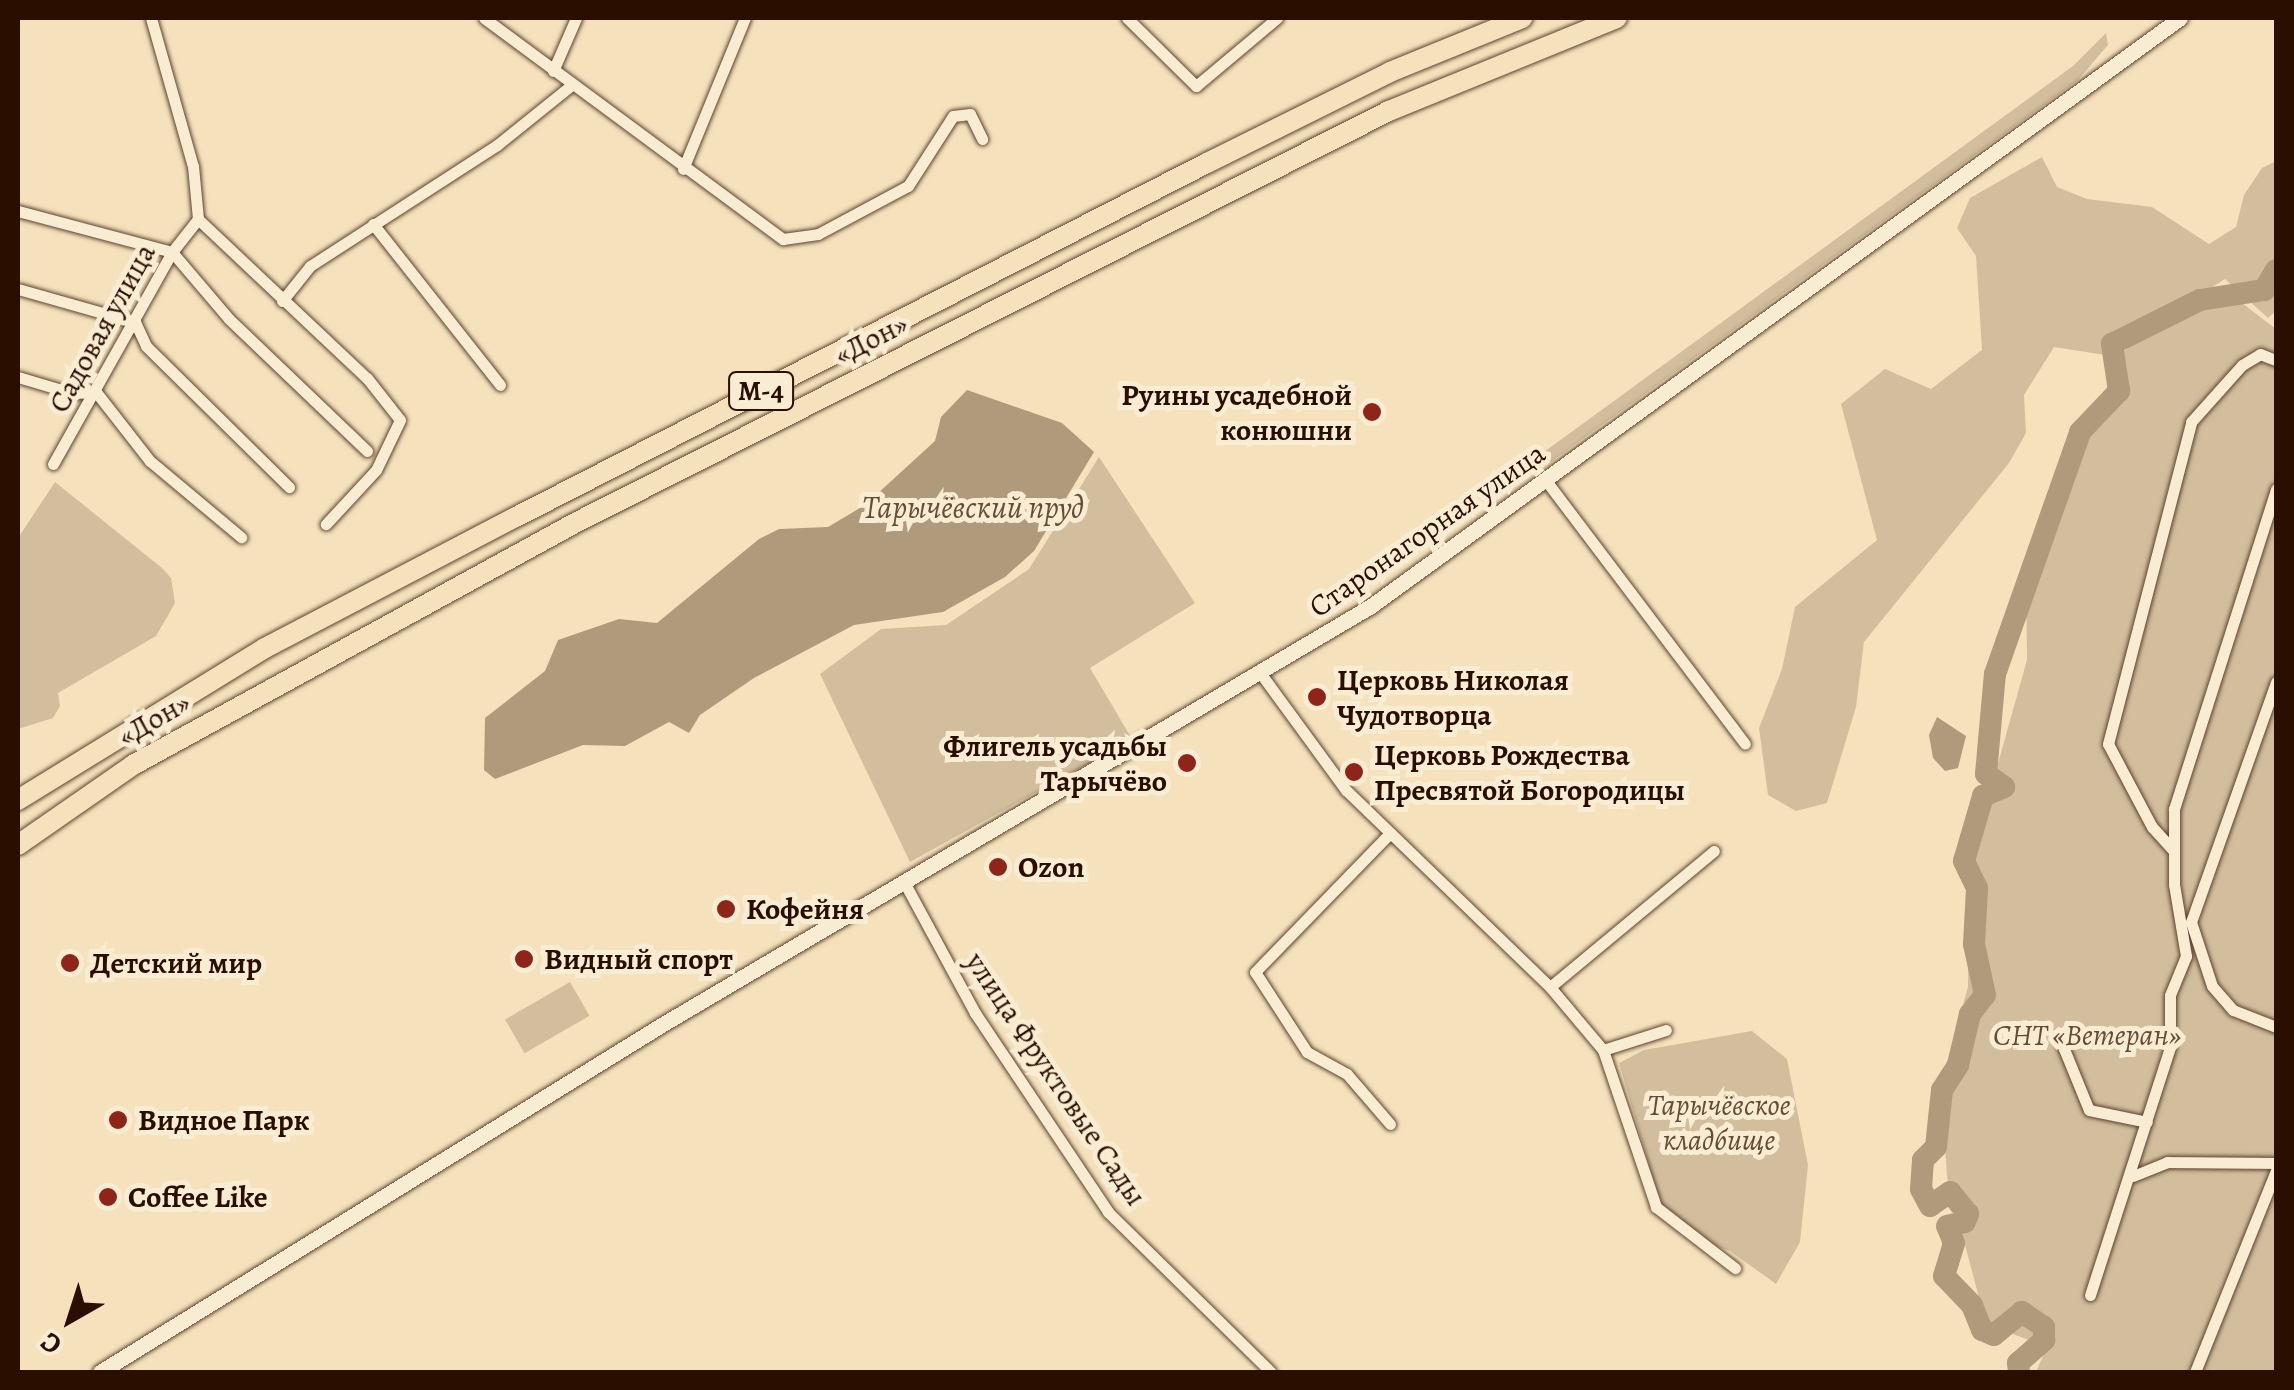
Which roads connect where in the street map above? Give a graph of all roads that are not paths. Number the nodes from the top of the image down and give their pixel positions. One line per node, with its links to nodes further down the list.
1 (151, 18): 15 (street)
2 (484, 18): 10 (street)
3 (576, 18): 10 (street)
4 (745, 18): 13 (street)
5 (1127, 18): 6 (street)
6 (1277, 18)
7 (1522, 18): 35 (highway, «Дон» / М-4)
8 (1617, 18): 37 (highway, «Дон» / М-4)
9 (2180, 18): 27 (main road, Старонагорная улица)
10 (554, 71): 11 (street)
11 (572, 84): 13 (street); 16 (street)
12 (982, 140): 13 (street)
13 (683, 169)
14 (18, 210): 17 (street)
15 (198, 219): 17 (street, Садовая улица); 19 (street)
16 (373, 224): 19 (street); 23 (street)
17 (172, 252): 20 (street, Садовая улица); 25 (street)
18 (18, 290): 20 (street)
19 (282, 301): 30 (street)
20 (135, 322): 24 (street, Садовая улица); 28 (street)
21 (2276, 360): 38 (street)
22 (18, 377): 24 (street)
23 (500, 385)
24 (96, 392): 26 (street, Садовая улица); 31 (street)
25 (367, 451)
26 (54, 464)
27 (1548, 482): 32 (main road, Старонагорная улица); 34 (street)
28 (288, 487)
29 (2276, 489): 38 (street)
30 (326, 524)
31 (240, 537)
32 (1261, 674): 36 (street); 40 (main road, Старонагорная улица)
33 (2276, 682): 42 (street)
34 (1745, 744)
35 (18, 800)
36 (1390, 833): 41 (street); 47 (street)
37 (18, 846)
38 (2172, 849): 46 (street)
39 (1714, 851): 41 (street)
40 (904, 882): 52 (main road, Старонагорная улица); 53 (street, улица Фруктовые Сады)
41 (1550, 987): 45 (street)
42 (2275, 1023)
43 (1666, 1030): 45 (street)
44 (2062, 1044): 46 (street)
45 (1603, 1050): 50 (street)
46 (2147, 1122): 49 (street)
47 (1390, 1124)
48 (2276, 1166): 49 (street); 54 (street)
49 (2132, 1176): 51 (street)
50 (1735, 1268)
51 (2090, 1295)
52 (100, 1372)
53 (1270, 1372)
54 (2195, 1372)

